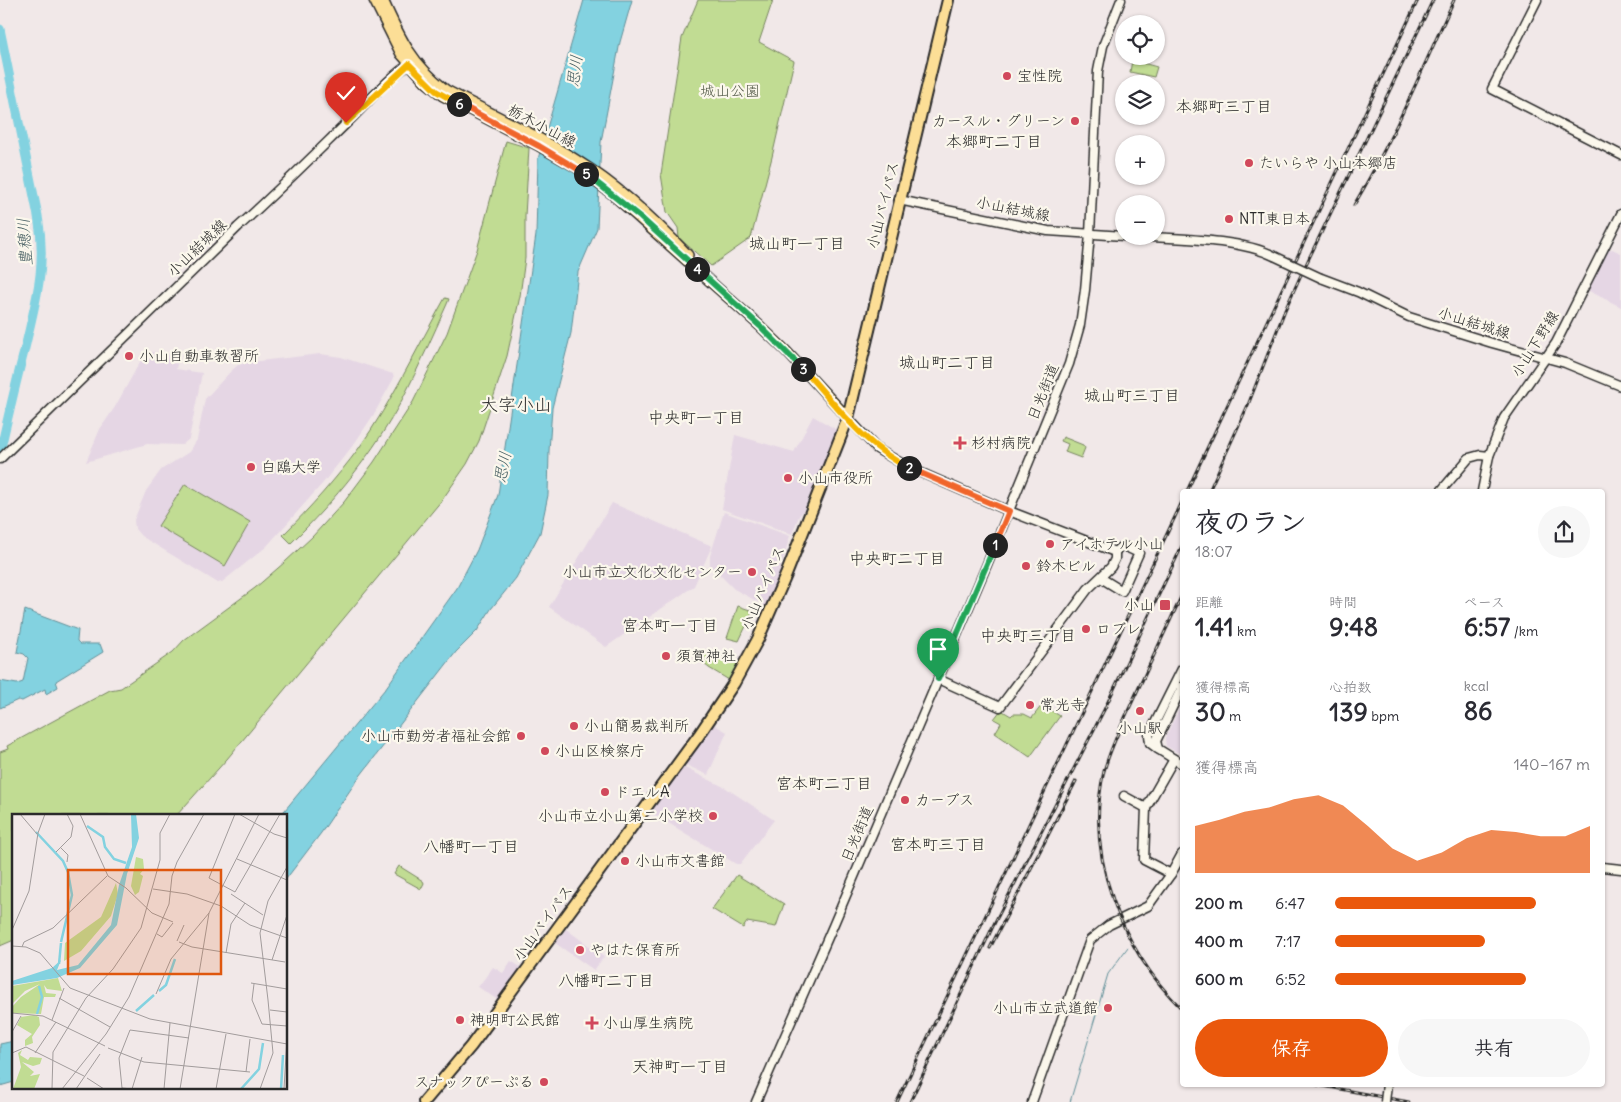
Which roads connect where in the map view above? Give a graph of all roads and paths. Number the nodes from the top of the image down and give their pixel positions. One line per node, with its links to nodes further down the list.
1 (374, 0): 6 (main road, 栃木小山線)
2 (383, 0): 6 (main road, 栃木小山線)
3 (948, 0): 8 (highway, 小山バイパス)
4 (1121, 0): 10 (main road, 日光街道)
5 (1537, 0): 7 (main road)
6 (412, 63): 15 (main road, 栃木小山線); 16 (main road, 小山結城線)
7 (1621, 155)
8 (899, 200): 10 (main road, 小山結城線); 15 (highway, 小山バイパス)
9 (1621, 214): 13 (main road, 小山下野線)
10 (1090, 234): 11 (main road, 小山結城線); 20 (main road, 日光街道)
11 (1115, 235)
12 (1165, 238): 13 (main road, 小山結城線, bridge)
13 (1546, 358): 14 (main road, 小山結城線); 17 (main road, 小山下野線)
14 (1621, 386)
15 (848, 418): 20 (main road); 36 (highway, 小山バイパス)
16 (3, 456)
17 (1489, 456): 18 (main road); 19 (main road, 小山下野線)
18 (1443, 489)
19 (1482, 489)
20 (1009, 511): 21 (main road); 24 (main road, 日光街道)
21 (1115, 555): 22 (main road); 22 (main road)
22 (1101, 578): 24 (main road)
23 (1180, 673): 26 (main road)
24 (938, 679): 37 (main road, 日光街道)
25 (1180, 691): 26 (main road)
26 (1158, 749): 27 (main road)
27 (1174, 759): 28 (main road); 30 (main road)
28 (1180, 763)
29 (1124, 796): 30 (main road)
30 (1146, 808): 34 (main road)
31 (1180, 858): 34 (main road)
32 (1605, 867): 33 (main road)
33 (1621, 870)
34 (1171, 874): 38 (main road)
35 (1387, 1087): 39 (main road, bridge)
36 (424, 1102)
37 (756, 1102)
38 (1032, 1102)
39 (1385, 1102)

